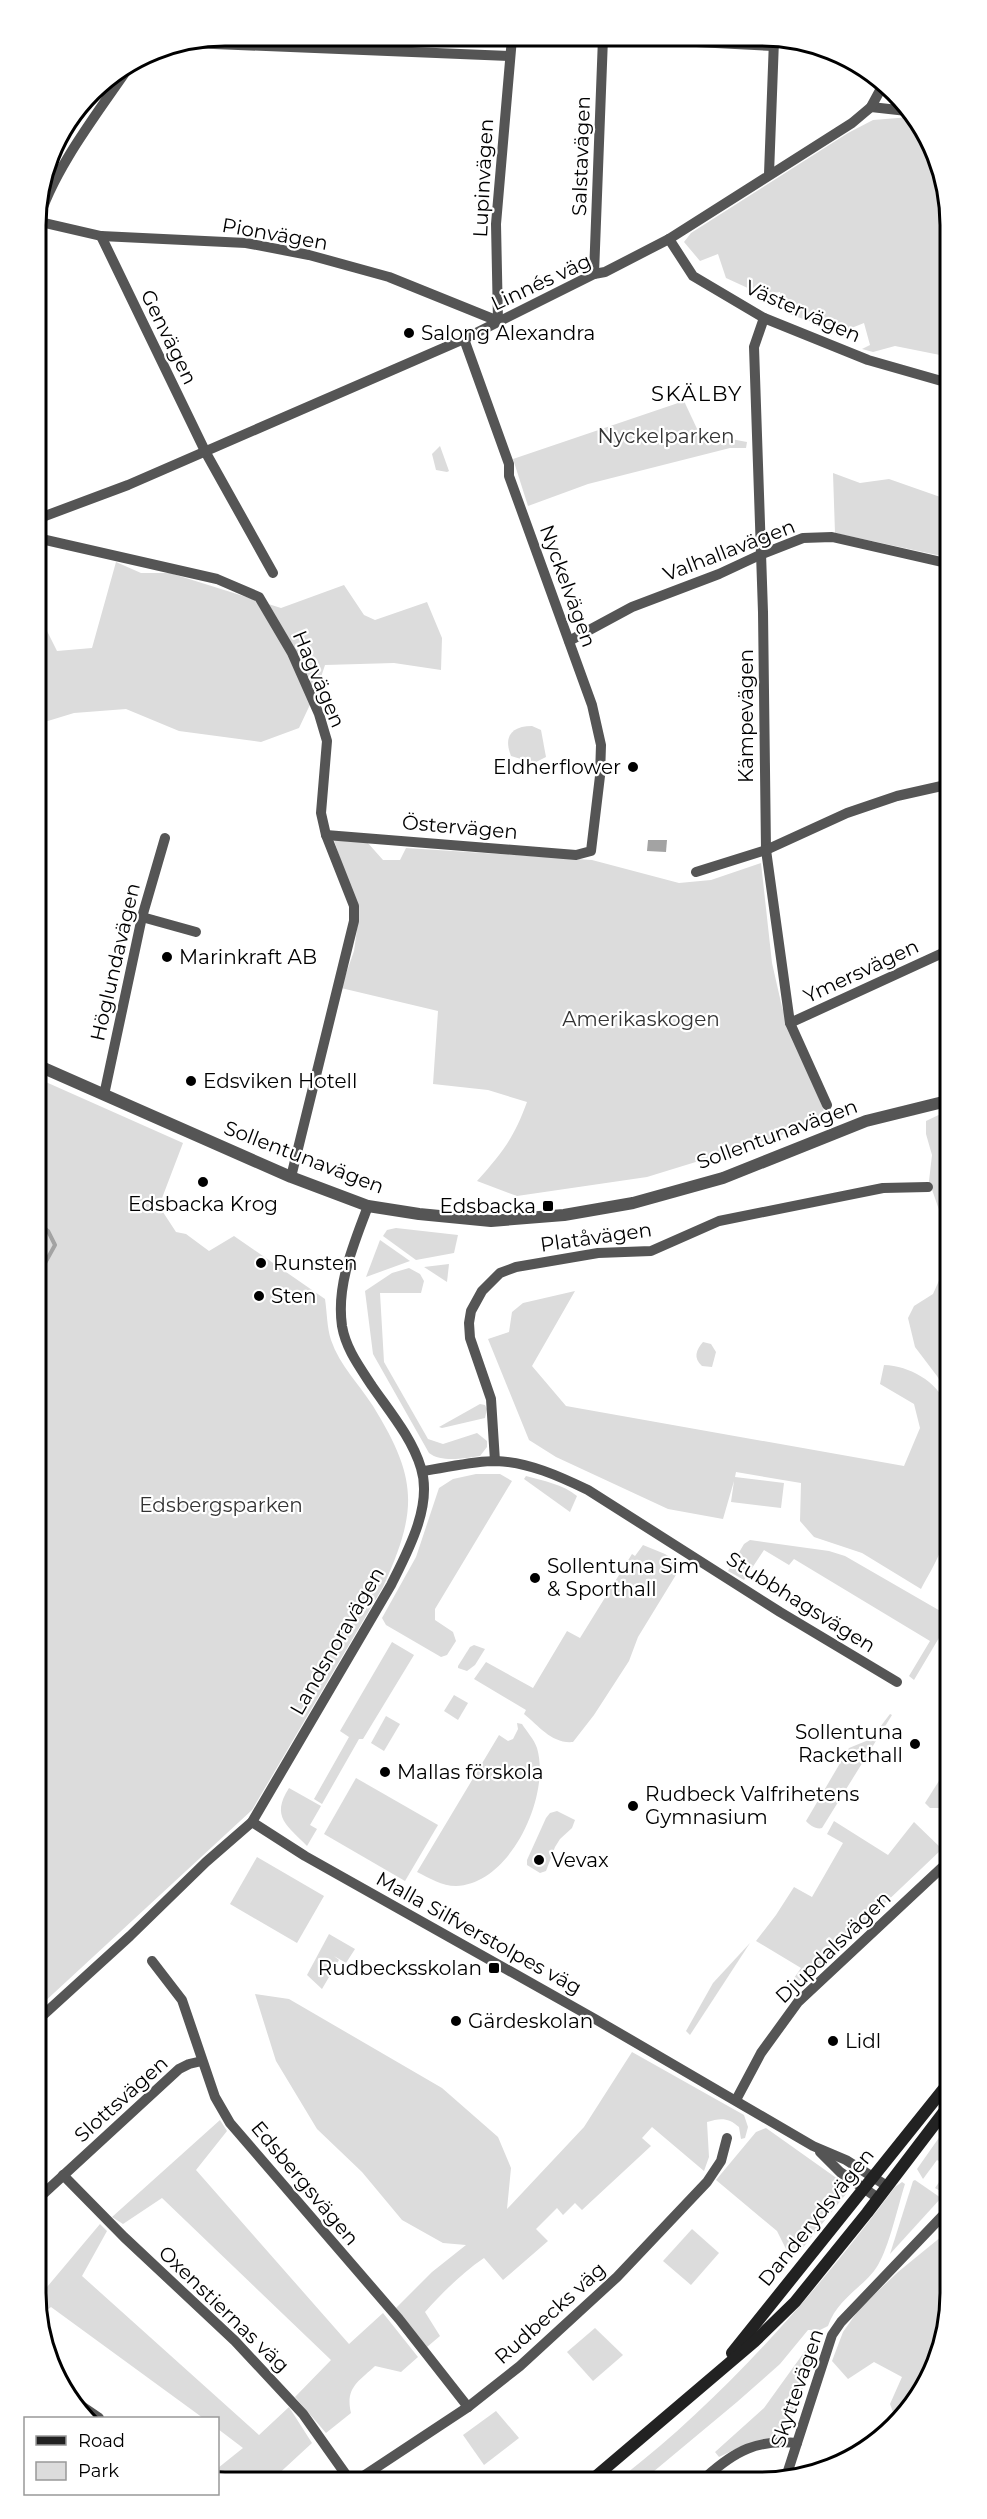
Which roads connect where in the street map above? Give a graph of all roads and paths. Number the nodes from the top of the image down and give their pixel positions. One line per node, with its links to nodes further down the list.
1 (511, 46): 5 (street, Lupinvägen)
2 (603, 46): 15 (street, Salstavägen)
3 (383, 47): 5 (street)
4 (774, 47): 10 (street)
5 (509, 56): 17 (street, Lupinvägen)
6 (119, 82): 11 (street)
7 (880, 91): 8 (street)
8 (871, 107): 9 (street); 10 (street, Linnés väg)
9 (898, 110)
10 (769, 174): 14 (street, Linnés väg)
11 (50, 193)
12 (47, 223): 13 (street, Pionvägen)
13 (101, 236): 17 (street, Pionvägen); 20 (street, Genvägen)
14 (669, 239): 15 (street, Linnés väg); 16 (street, Västervägen)
15 (594, 274): 17 (street, Linnés väg)
16 (764, 318): 19 (street, Västervägen); 23 (street, Kämpevägen)
17 (498, 321): 18 (street, Linnés väg)
18 (465, 339): 20 (street, Linnés väg); 26 (street, Nyckelvägen)
19 (940, 381)
20 (206, 453): 21 (street, Linnés väg); 25 (street)
21 (47, 515)
22 (47, 539): 28 (street, Hagvägen)
23 (762, 554): 24 (street, Valhallavägen); 26 (street, Valhallavägen); 31 (street, Kämpevägen)
24 (940, 562)
25 (273, 573)
26 (569, 641): 30 (street, Nyckelvägen)
27 (940, 786): 31 (street)
28 (326, 835): 30 (street, Östervägen); 41 (street, Hagvägen)
29 (165, 837): 33 (street, Höglundavägen)
30 (591, 850)
31 (766, 850): 32 (street); 36 (street, Kämpevägen)
32 (696, 872)
33 (142, 917): 34 (street); 38 (street, Höglundavägen)
34 (196, 932)
35 (940, 954): 36 (street, Ymersvägen)
36 (790, 1023): 40 (street, Kämpevägen)
37 (47, 1069): 38 (street, Sollentunavägen)
38 (104, 1095): 41 (street, Sollentunavägen)
39 (940, 1103): 43 (street, Sollentunavägen)
40 (827, 1105)
41 (291, 1177): 43 (street, Sollentunavägen)
42 (928, 1187): 44 (street, Platåvägen)
43 (368, 1206): 45 (street, Landsnoravägen)
44 (495, 1461): 45 (street, Stubbhagsvägen); 46 (street, Stubbhagsvägen)
45 (423, 1471): 47 (street, Landsnoravägen)
46 (897, 1682)
47 (252, 1822): 50 (street, Landsnoravägen); 53 (street, Malla Silfverstolpes väg)
48 (940, 1869): 53 (street, Djupdalsvägen)
49 (152, 1961): 51 (street, Edsbergsvägen)
50 (46, 2012)
51 (202, 2061): 57 (street, Slottsvägen); 65 (street, Edsbergsvägen)
52 (940, 2093): 58 (main road, Danderydsvägen)
53 (736, 2100): 56 (street, Malla Silfverstolpes väg)
54 (940, 2117): 59 (main road, Danderydsvägen)
55 (727, 2138): 65 (street, Rudbecks väg)
56 (813, 2146): 58 (street, Malla Silfverstolpes väg); 60 (street, Malla Silfverstolpes väg)
57 (63, 2175): 61 (street, Slottsvägen); 68 (street, Oxenstiernas väg)
58 (873, 2177): 59 (street, Malla Silfverstolpes väg); 60 (main road, Danderydsvägen)
59 (887, 2186): 62 (main road, Danderydsvägen)
60 (864, 2188): 62 (street, Malla Silfverstolpes väg); 64 (main road, Danderydsvägen)
61 (46, 2191)
62 (878, 2198): 64 (main road, Danderydsvägen)
63 (940, 2219): 66 (street, Skyttevägen)
64 (713, 2377): 70 (main road, Danderydsvägen)
65 (468, 2407): 69 (street, Rudbecks väg)
66 (797, 2443): 67 (street, Skyttevägen); 71 (street)
67 (788, 2470)
68 (344, 2472)
69 (370, 2472)
70 (601, 2472)
71 (712, 2472)

